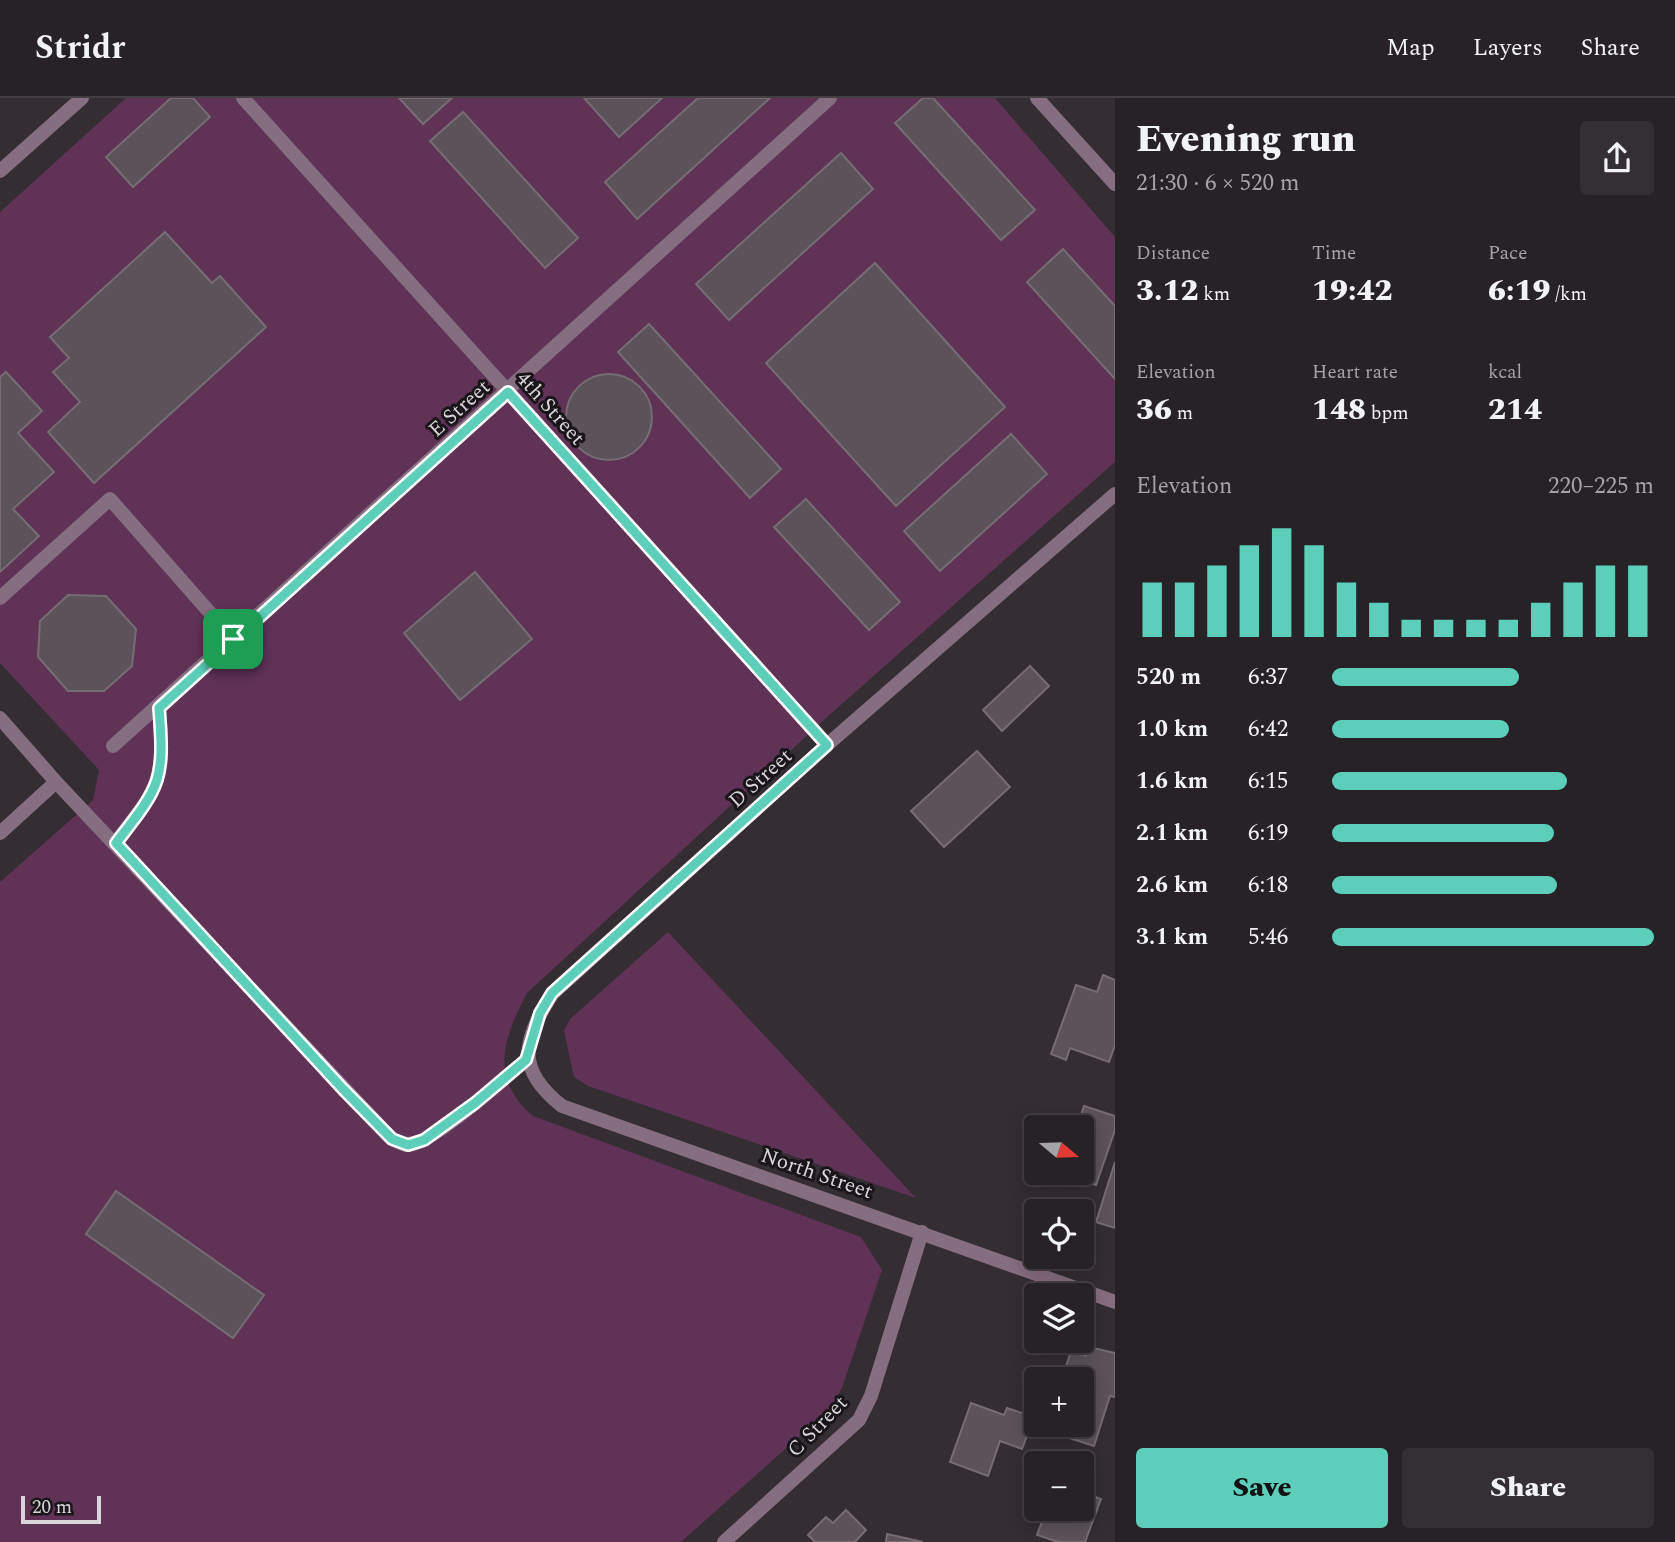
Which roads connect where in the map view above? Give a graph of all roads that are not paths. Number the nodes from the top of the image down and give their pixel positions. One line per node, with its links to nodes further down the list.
1 (82, 98): 5 (street)
2 (243, 98): 7 (street, 4th Street)
3 (830, 98): 7 (street, E Street)
4 (1037, 98): 6 (street)
5 (0, 172)
6 (1115, 184)
7 (508, 392): 10 (street, E Street); 13 (street, 4th Street)
8 (1115, 494): 13 (street, D Street)
9 (0, 598): 10 (street)
10 (233, 639): 11 (street, E Street)
11 (159, 708): 14 (street, E Street); 17 (street)
12 (0, 718): 15 (street)
13 (827, 745): 18 (street, D Street)
14 (113, 746)
15 (56, 782): 16 (street); 17 (street)
16 (0, 833)
17 (116, 843): 18 (street)
18 (526, 1060): 19 (street, North Street)
19 (922, 1232): 20 (street, North Street); 21 (street, C Street)
20 (1115, 1302)
21 (724, 1542)

